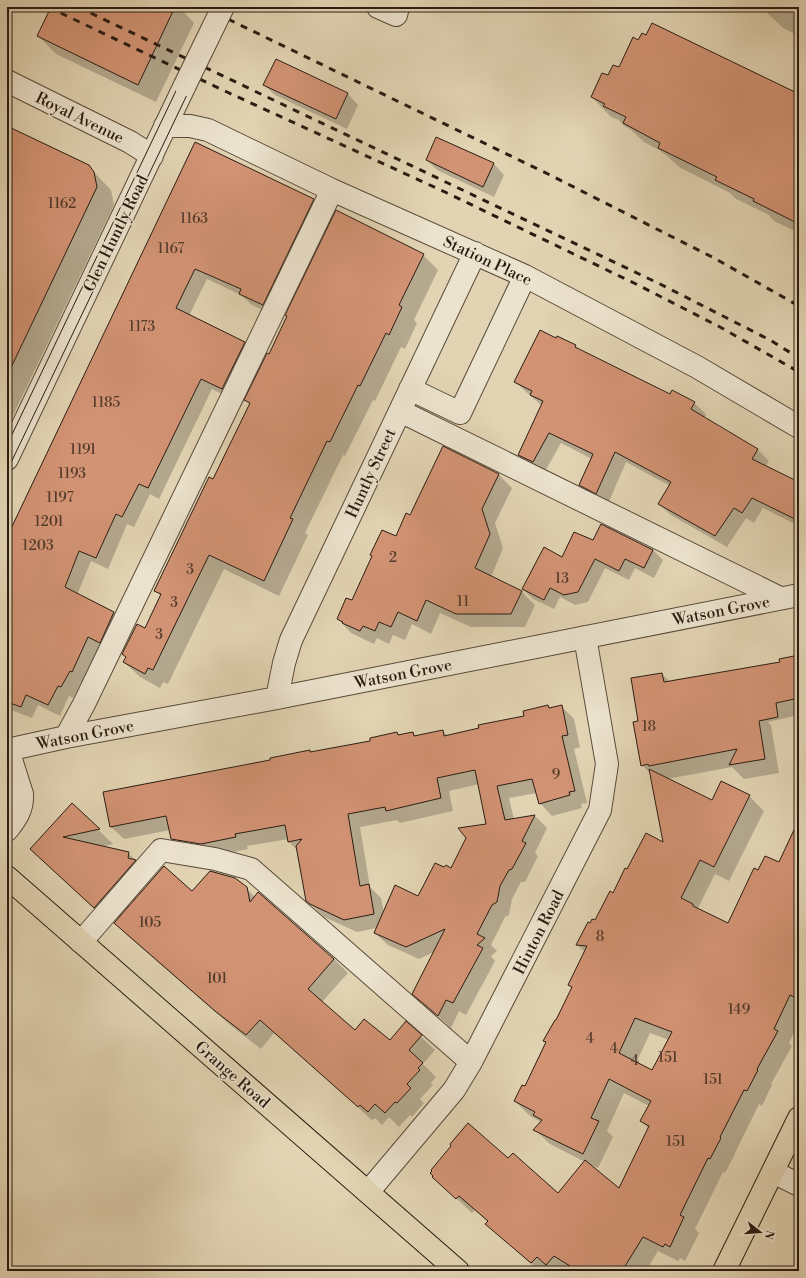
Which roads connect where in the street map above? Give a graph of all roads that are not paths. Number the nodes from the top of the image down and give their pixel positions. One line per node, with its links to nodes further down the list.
1 (223, 7): 5 (street, Glen Huntly Road, bridge)
2 (378, 7): 3 (street)
3 (398, 7)
4 (7, 81): 6 (street, Royal Avenue)
5 (165, 126): 6 (street, Glen Huntly Road); 7 (street, Station Place)
6 (152, 156): 13 (street, Glen Huntly Road)
7 (332, 190): 8 (street, Station Place); 17 (street)
8 (475, 253): 9 (street, Station Place); 10 (street, Huntly Street)
9 (525, 276): 10 (street); 12 (street, Station Place)
10 (410, 389): 11 (street, Huntly Street)
11 (400, 411): 14 (street); 16 (street, Huntly Street)
12 (799, 427)
13 (7, 459)
14 (789, 597): 15 (street, Watson Grove)
15 (585, 637): 16 (street, Watson Grove); 22 (street, Hinton Road)
16 (277, 698): 17 (street, Watson Grove)
17 (66, 737): 18 (street, Watson Grove)
18 (7, 750): 19 (street)
19 (7, 830)
20 (7, 878): 21 (main road, Grange Road)
21 (81, 942): 22 (street); 26 (main road, Grange Road)
22 (471, 1062): 26 (street, Hinton Road)
23 (799, 1118): 24 (main road)
24 (773, 1172): 25 (street); 28 (main road)
25 (799, 1185)
26 (368, 1192): 27 (main road, Grange Road)
27 (458, 1271)
28 (724, 1271)

